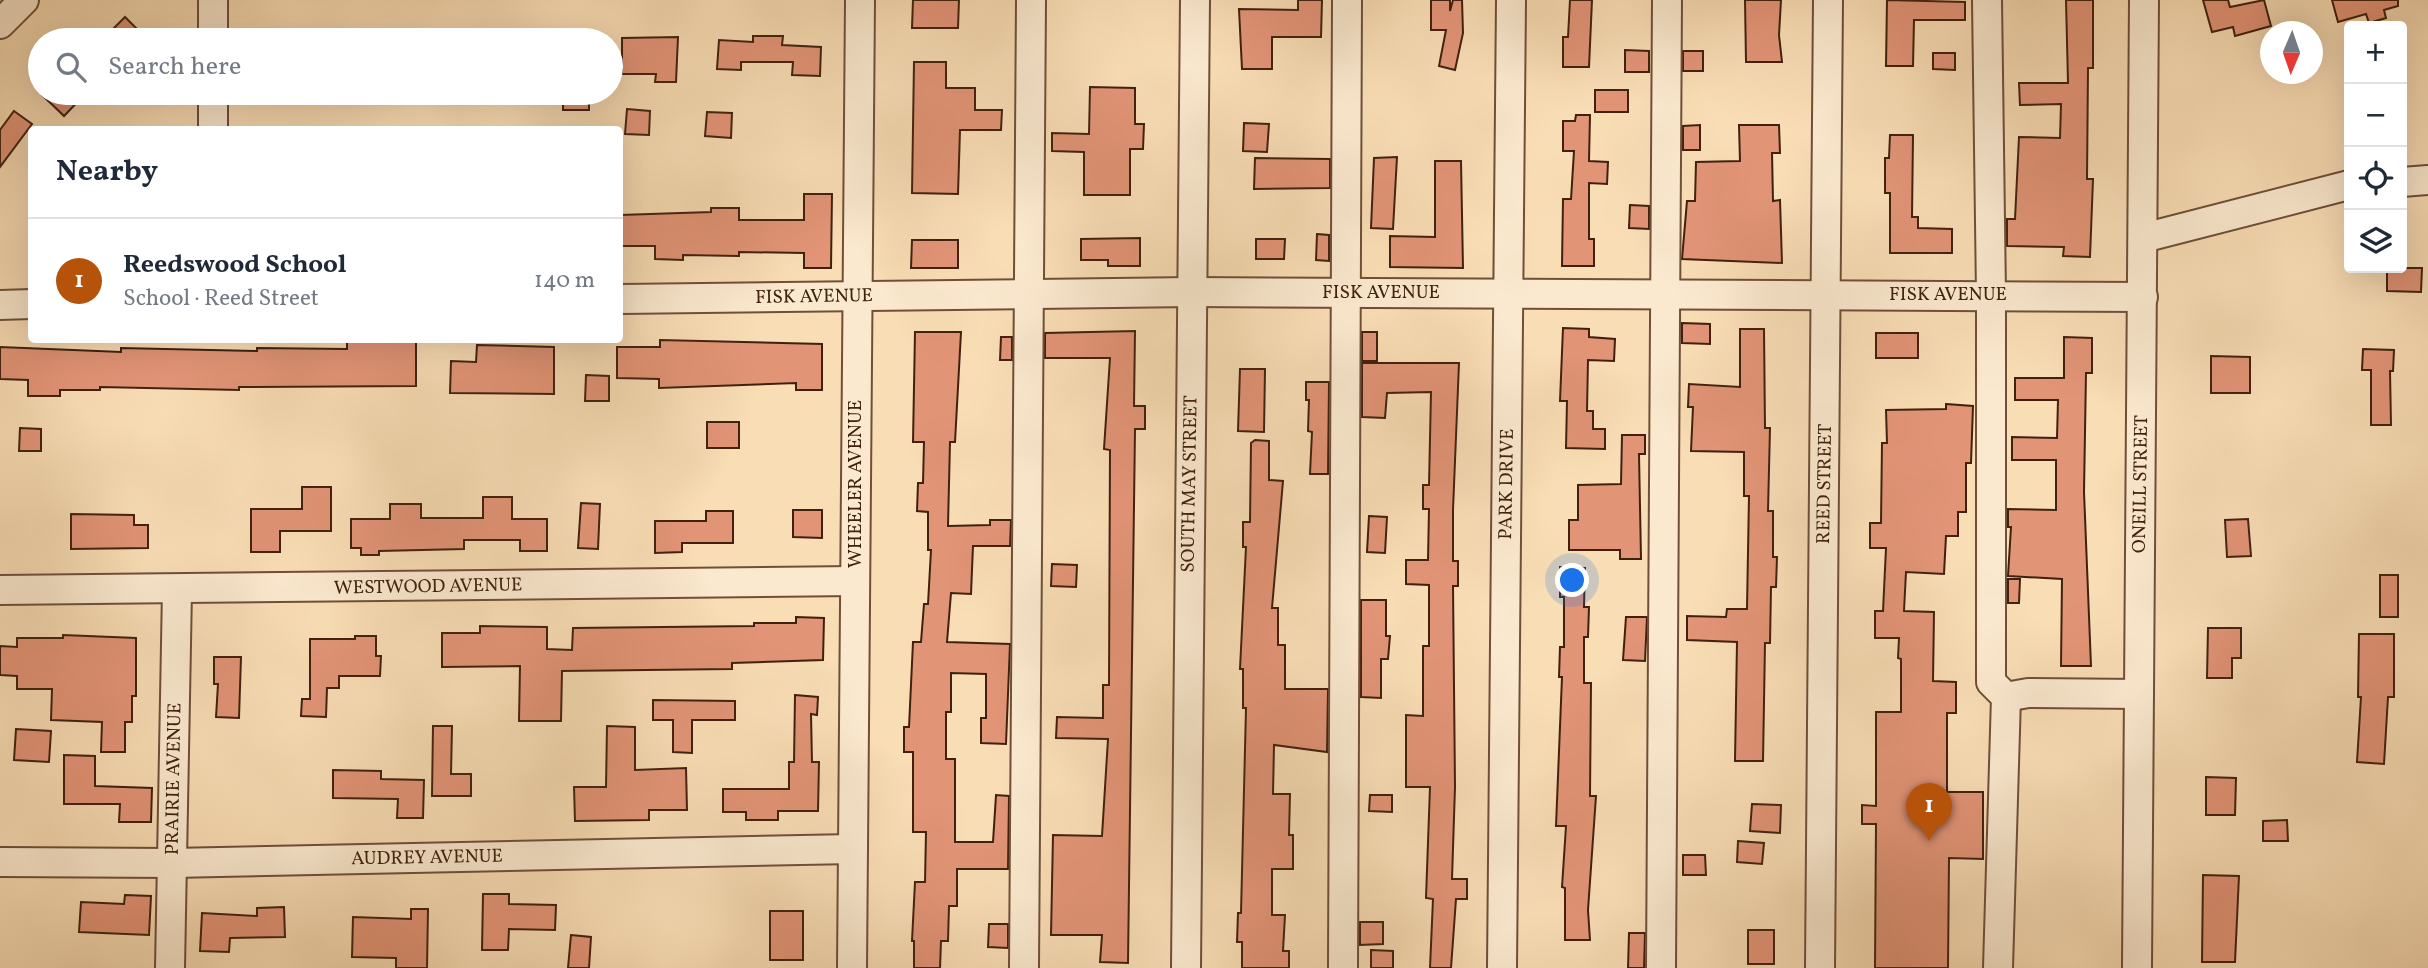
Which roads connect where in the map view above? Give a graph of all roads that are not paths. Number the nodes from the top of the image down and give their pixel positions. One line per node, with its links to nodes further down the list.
1 (24, 0): 12 (street)
2 (213, 0): 13 (street)
3 (860, 0): 26 (street, WHEELER AVENUE)
4 (1031, 0): 22 (street)
5 (1195, 0): 20 (street, SOUTH MAY STREET)
6 (1348, 0): 21 (street)
7 (1511, 0): 23 (street, PARK DRIVE)
8 (1667, 0): 27 (street)
9 (1828, 0): 24 (street, REED STREET)
10 (1987, 0): 25 (street)
11 (2144, 0): 19 (street, ONEILL STREET)
12 (0, 24)
13 (213, 28)
14 (213, 105): 15 (street)
15 (213, 126)
16 (2428, 180): 17 (street)
17 (2407, 182)
18 (2344, 186): 19 (street)
19 (2143, 238): 28 (street, ONEILL STREET)
20 (1192, 292): 21 (street, FISK AVENUE); 22 (street, FISK AVENUE); 43 (street, SOUTH MAY STREET)
21 (1345, 293): 23 (street, FISK AVENUE); 44 (street)
22 (1028, 294): 26 (street, FISK AVENUE); 42 (street)
23 (1508, 294): 27 (street, FISK AVENUE); 45 (street, PARK DRIVE)
24 (1827, 295): 25 (street, FISK AVENUE); 27 (street, FISK AVENUE); 47 (street, REED STREET)
25 (1991, 295): 28 (street, FISK AVENUE); 36 (street)
26 (858, 296): 29 (street, FISK AVENUE); 32 (street, WHEELER AVENUE)
27 (1667, 296): 46 (street)
28 (2143, 297): 35 (street, ONEILL STREET)
29 (623, 299)
30 (28, 304): 31 (street)
31 (0, 305)
32 (855, 581): 34 (street, WESTWOOD AVENUE); 37 (street, WHEELER AVENUE)
33 (0, 590): 34 (street, WESTWOOD AVENUE)
34 (177, 590): 39 (street, PRAIRIE AVENUE)
35 (2139, 694): 36 (street); 49 (street, ONEILL STREET)
36 (2006, 697): 48 (street)
37 (853, 849): 39 (street, AUDREY AVENUE); 41 (street, WHEELER AVENUE)
38 (0, 862): 39 (street, AUDREY AVENUE)
39 (172, 863): 40 (street, PRAIRIE AVENUE)
40 (170, 968)
41 (852, 968)
42 (1024, 968)
43 (1186, 968)
44 (1343, 968)
45 (1502, 968)
46 (1661, 968)
47 (1820, 968)
48 (1998, 968)
49 (2137, 968)

